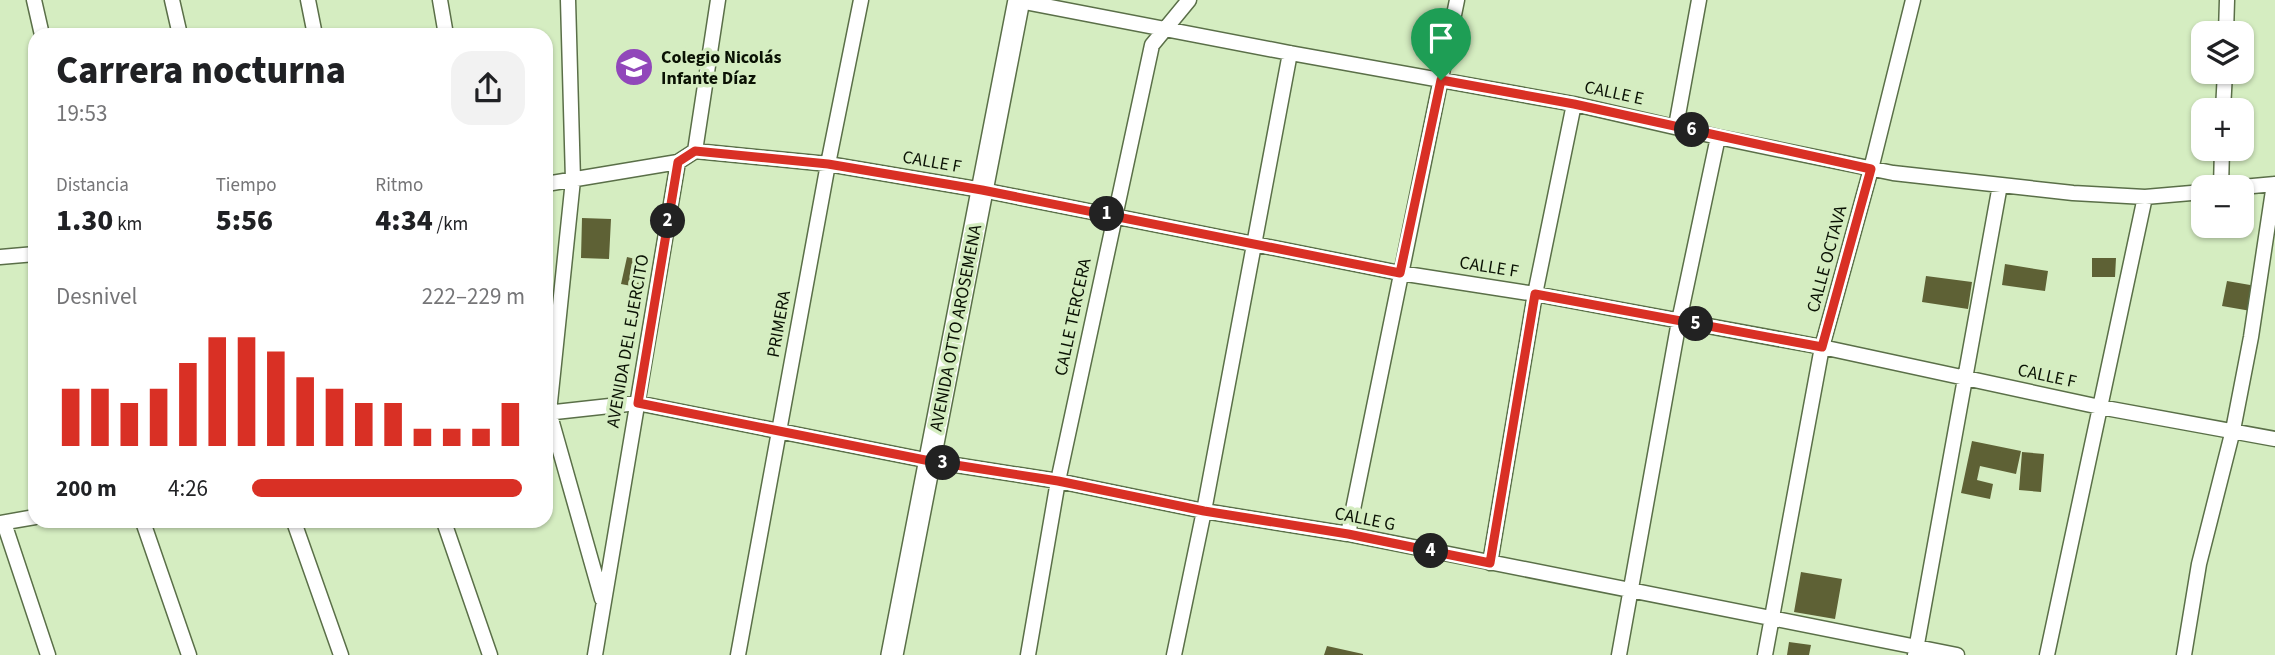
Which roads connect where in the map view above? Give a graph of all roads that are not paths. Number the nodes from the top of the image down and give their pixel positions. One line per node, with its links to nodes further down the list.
1 (34, 0): 15 (street)
2 (172, 0): 16 (street)
3 (307, 0): 17 (street)
4 (440, 0): 18 (street)
5 (568, 0): 29 (street)
6 (718, 0): 25 (street)
7 (861, 0): 27 (street, PRIMERA)
8 (1019, 0): 19 (street, CALLE E); 34 (main road, AVENIDA OTTO AROSEMENA)
9 (1189, 0): 19 (street, CALLE TERCERA)
10 (1457, 0): 21 (street)
11 (1699, 0): 23 (street)
12 (1913, 0): 28 (street, CALLE OCTAVA)
13 (2227, 0): 14 (street)
14 (2226, 21)
15 (40, 28)
16 (178, 28)
17 (313, 28)
18 (445, 28)
19 (1164, 29): 20 (street, CALLE E); 37 (street, CALLE TERCERA)
20 (1290, 53): 21 (street, CALLE E); 38 (street)
21 (1441, 80): 22 (street, CALLE E); 41 (street)
22 (1574, 104): 23 (street, CALLE E); 42 (street)
23 (1676, 127): 24 (street, CALLE E)
24 (1718, 137): 28 (street, CALLE E); 43 (street)
25 (695, 151): 26 (street); 27 (street, CALLE F)
26 (678, 162): 29 (street); 47 (street, AVENIDA DEL EJERCITO)
27 (828, 164): 34 (street, CALLE F); 50 (street, PRIMERA)
28 (1871, 169): 32 (street, CALLE E); 44 (street, CALLE OCTAVA)
29 (573, 180): 30 (street); 45 (street)
30 (553, 183)
31 (2274, 184): 33 (street); 51 (street)
32 (2000, 185): 36 (street, CALLE E); 46 (street)
33 (2254, 186)
34 (982, 190): 37 (street, CALLE F); 54 (main road, AVENIDA OTTO AROSEMENA)
35 (2191, 193): 36 (street, CALLE E)
36 (2144, 197): 48 (street)
37 (1115, 215): 38 (street, CALLE F); 55 (street, CALLE TERCERA)
38 (1254, 245): 41 (street, CALLE F); 56 (street)
39 (28, 255): 40 (street)
40 (0, 257)
41 (1400, 273): 42 (street, CALLE F); 62 (street)
42 (1535, 294): 43 (street, CALLE F); 63 (street)
43 (1679, 321): 44 (street, CALLE F); 64 (street)
44 (1822, 347): 46 (street, CALLE F); 66 (street, CALLE OCTAVA)
45 (553, 359)
46 (1965, 378): 48 (street, CALLE F); 67 (street)
47 (638, 403): 49 (street, CALLE G); 50 (street, CALLE G); 65 (street, AVENIDA DEL EJERCITO)
48 (2100, 407): 51 (street, CALLE F); 80 (street)
49 (553, 412)
50 (779, 430): 54 (street, CALLE G); 73 (street, PRIMERA)
51 (2233, 430): 53 (street, CALLE F); 81 (street)
52 (553, 433): 65 (street)
53 (2275, 439)
54 (930, 461): 55 (street, CALLE G); 74 (main road, AVENIDA OTTO AROSEMENA)
55 (1058, 481): 56 (street, CALLE G); 75 (street, CALLE TERCERA)
56 (1204, 511): 62 (street, CALLE G); 76 (street)
57 (28, 518): 58 (street)
58 (2, 523): 68 (street)
59 (145, 528): 69 (street)
60 (296, 528): 70 (street)
61 (446, 528): 71 (street)
62 (1348, 534): 63 (street, CALLE G)
63 (1490, 563): 64 (street, CALLE G)
64 (1632, 592): 66 (street, CALLE G); 77 (street)
65 (603, 603): 72 (street, AVENIDA DEL EJERCITO)
66 (1772, 617): 67 (street, CALLE G); 78 (street, CALLE OCTAVA)
67 (1915, 651): 79 (street, CALLE G)
68 (48, 655)
69 (189, 655)
70 (341, 655)
71 (490, 655)
72 (595, 655)
73 (738, 655)
74 (892, 655)
75 (1028, 655)
76 (1174, 655)
77 (1619, 655)
78 (1765, 655)
79 (1957, 655)
80 (2047, 655)
81 (2184, 655)

